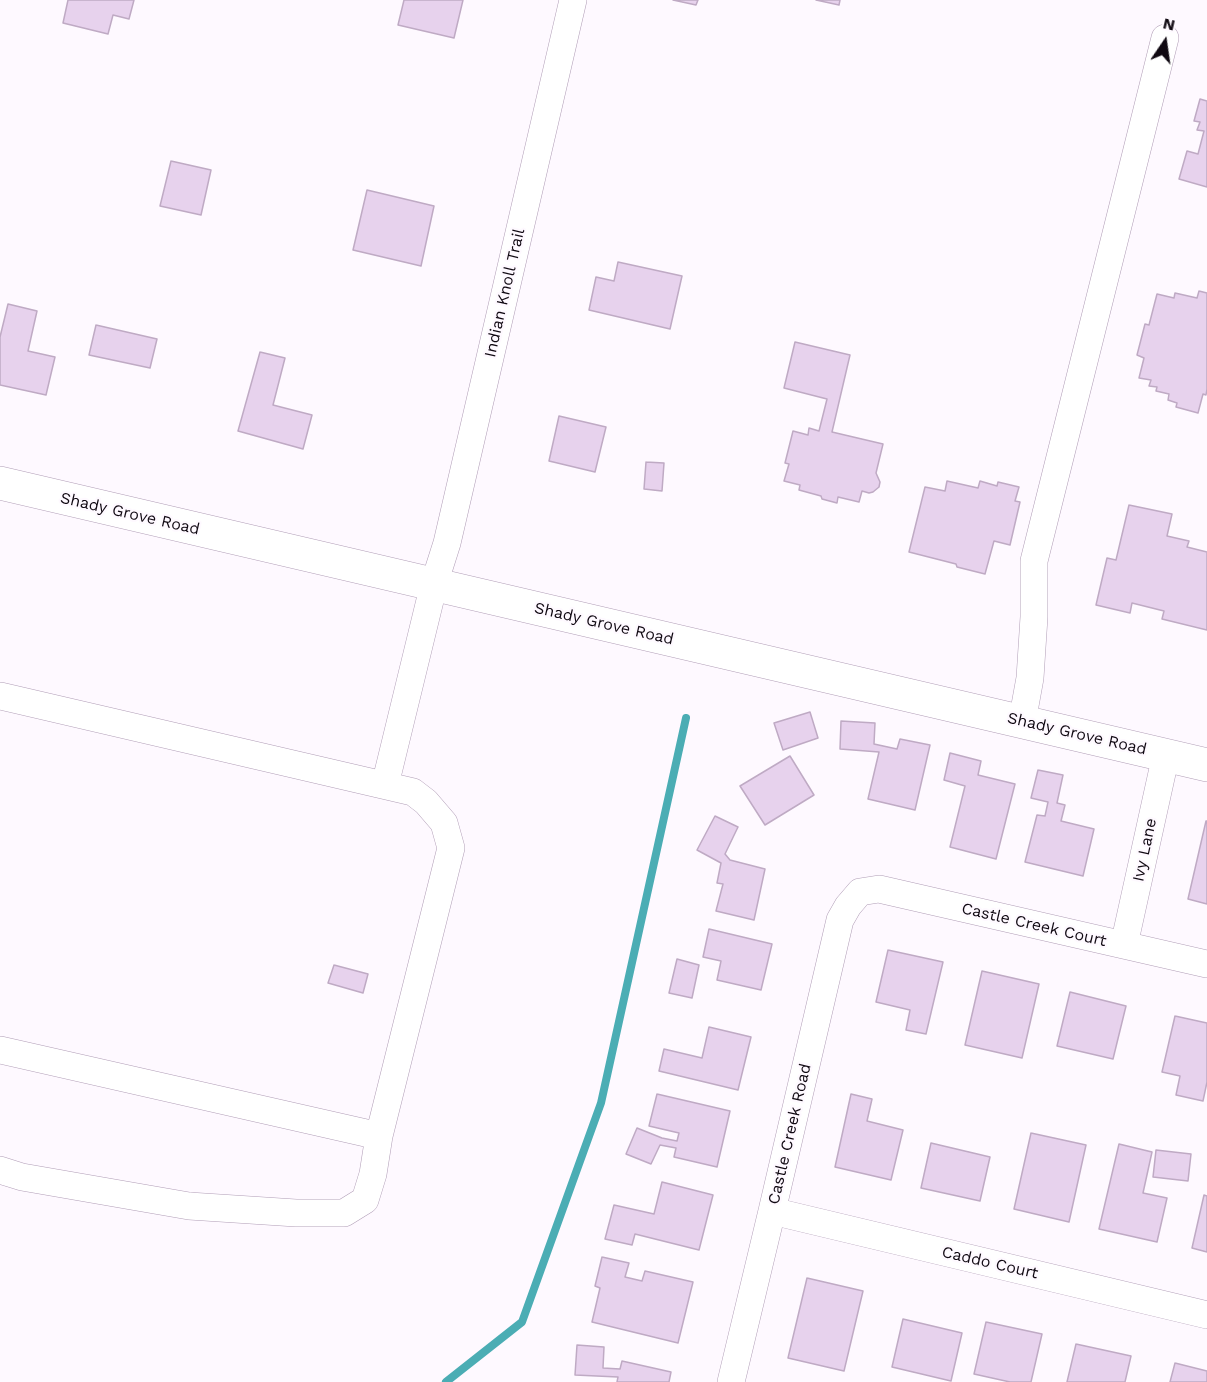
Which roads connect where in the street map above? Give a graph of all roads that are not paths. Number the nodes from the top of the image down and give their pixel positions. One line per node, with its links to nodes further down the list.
1 (573, 0): 4 (street, Indian Knoll Trail)
2 (1165, 38): 6 (street)
3 (0, 483): 4 (street, Shady Grove Road)
4 (434, 584): 6 (street, Shady Grove Road); 9 (street, Indian Knoll Trail)
5 (0, 696): 9 (street)
6 (1022, 722): 7 (street, Shady Grove Road)
7 (1166, 755): 8 (street, Shady Grove Road); 11 (street, Ivy Lane)
8 (1207, 765)
9 (385, 785): 14 (street)
10 (860, 892): 11 (street, Castle Creek Court); 16 (street, Castle Creek Road)
11 (1124, 945): 12 (street, Castle Creek Court)
12 (1207, 964)
13 (0, 1050): 14 (street)
14 (379, 1136): 15 (street)
15 (0, 1170)
16 (772, 1211): 17 (street, Caddo Court); 18 (street, Castle Creek Road)
17 (1207, 1315)
18 (731, 1382)

